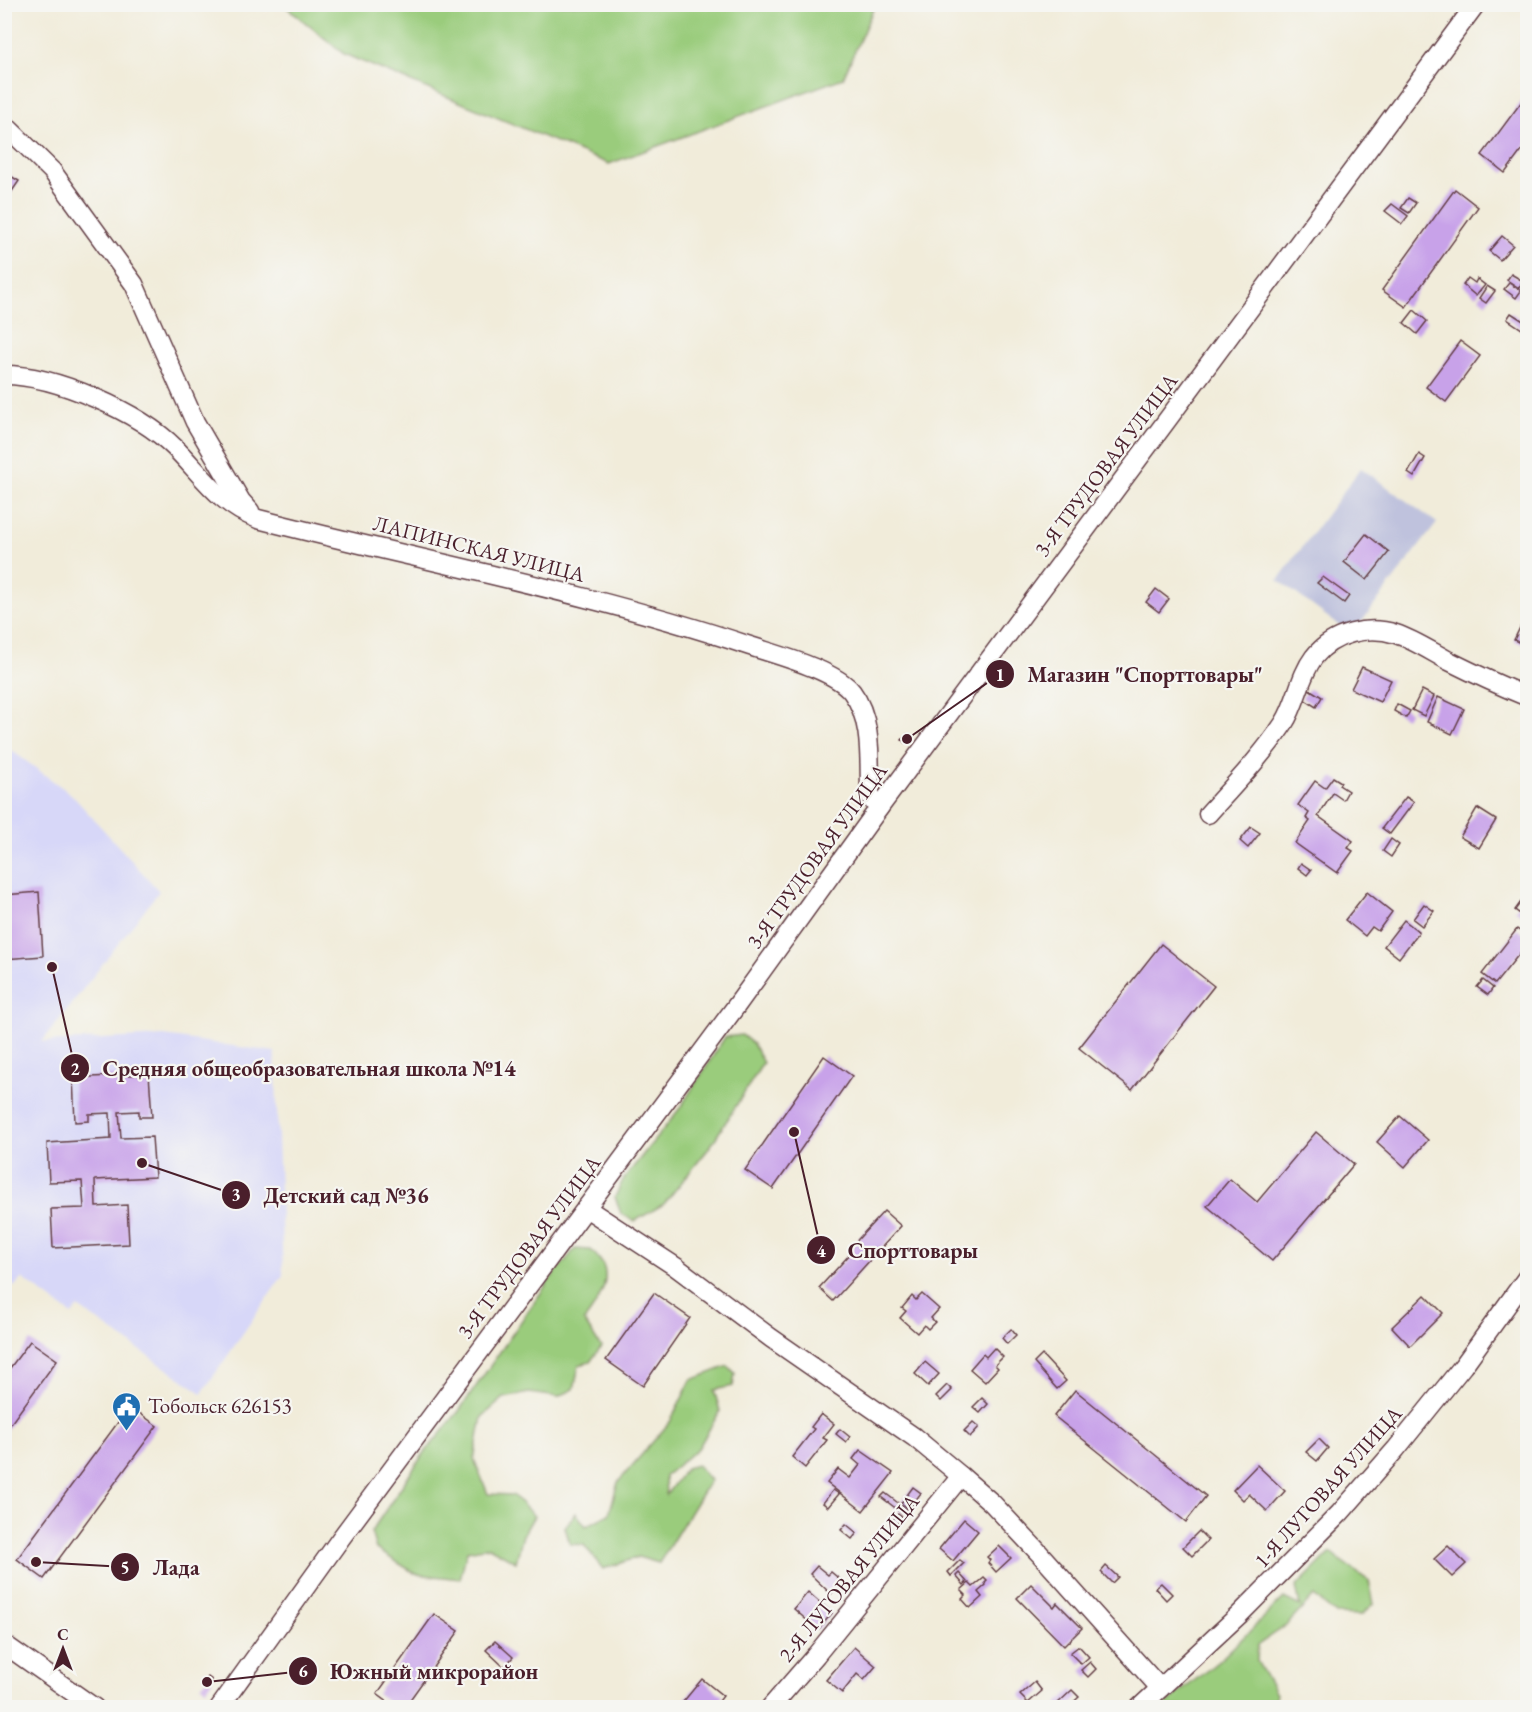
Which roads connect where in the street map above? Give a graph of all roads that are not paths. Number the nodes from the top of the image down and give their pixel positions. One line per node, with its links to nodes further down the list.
1 (1476, 4): 6 (street, 3-Я ТРУДОВАЯ УЛИЦА)
2 (4, 124): 4 (street)
3 (4, 375): 4 (street, ЛАПИНСКАЯ УЛИЦА)
4 (258, 519): 6 (street, ЛАПИНСКАЯ УЛИЦА)
5 (1527, 697): 7 (street)
6 (879, 808): 8 (street, 3-Я ТРУДОВАЯ УЛИЦА)
7 (1208, 814)
8 (586, 1208): 10 (street); 14 (street, 3-Я ТРУДОВАЯ УЛИЦА)
9 (1527, 1276): 12 (street, 1-Я ЛУГОВАЯ УЛИЦА)
10 (962, 1476): 12 (street); 15 (street, 2-Я ЛУГОВАЯ УЛИЦА)
11 (4, 1644): 13 (street)
12 (1160, 1688): 16 (street, 1-Я ЛУГОВАЯ УЛИЦА)
13 (95, 1707)
14 (219, 1707)
15 (770, 1707)
16 (1139, 1707)

